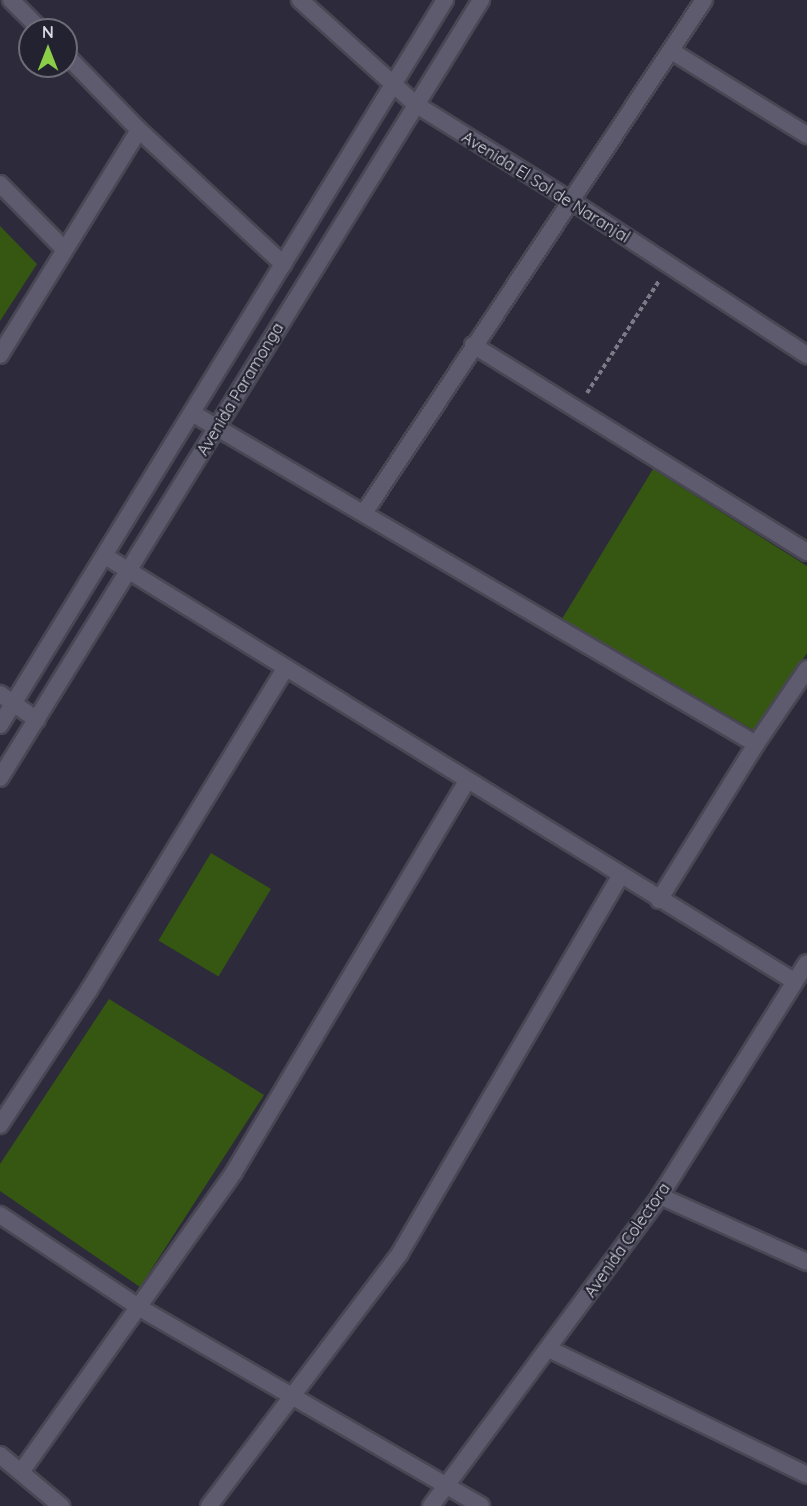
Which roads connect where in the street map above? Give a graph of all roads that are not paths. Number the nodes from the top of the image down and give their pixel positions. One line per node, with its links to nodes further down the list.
1 (11, 0): 6 (street)
2 (300, 0): 9 (street, Avenida El Sol de Naranjal)
3 (445, 0): 9 (street, Avenida Paramonga)
4 (481, 0): 10 (street, Avenida Paramonga)
5 (704, 0): 7 (street)
6 (29, 18)
7 (673, 52): 12 (street); 14 (street)
8 (78, 67): 11 (street)
9 (393, 87): 10 (street, Avenida El Sol de Naranjal); 16 (street, Avenida Paramonga)
10 (415, 104): 14 (street, Avenida El Sol de Naranjal); 21 (street, Avenida Paramonga)
11 (139, 130): 15 (street); 16 (street)
12 (807, 135)
13 (0, 184): 15 (street)
14 (573, 202): 17 (street); 19 (street, Avenida El Sol de Naranjal)
15 (64, 249): 18 (street)
16 (283, 264): 20 (street, Avenida Paramonga)
17 (473, 345): 22 (street); 23 (street)
18 (0, 355)
19 (807, 355)
20 (192, 413): 21 (street); 24 (street, Avenida Paramonga)
21 (216, 427): 22 (street); 25 (street, Avenida Paramonga)
22 (364, 513): 31 (street)
23 (807, 552)
24 (105, 556): 25 (street); 28 (street, Avenida Paramonga)
25 (129, 573): 26 (street); 29 (street, Avenida Paramonga)
26 (285, 669): 33 (street); 38 (street)
27 (807, 669): 31 (street)
28 (7, 699): 29 (street); 30 (street, Avenida Paramonga)
29 (37, 720): 32 (street, Avenida Paramonga)
30 (0, 725)
31 (756, 744): 35 (street)
32 (0, 778)
33 (467, 781): 34 (street); 42 (street)
34 (620, 876): 35 (street); 44 (street)
35 (659, 900): 37 (street)
36 (807, 963): 37 (street, Avenida Colectora)
37 (794, 981): 39 (street, Avenida Colectora)
38 (0, 1125)
39 (660, 1196): 41 (street); 43 (street, Avenida Colectora)
40 (0, 1215): 42 (street)
41 (807, 1262)
42 (140, 1308): 44 (street); 46 (street)
43 (549, 1349): 47 (street); 48 (street, Avenida Colectora)
44 (290, 1398): 48 (street); 50 (street)
45 (0, 1455): 46 (street)
46 (21, 1472): 49 (street)
47 (807, 1475)
48 (445, 1488): 51 (street, Avenida Colectora); 52 (street)
49 (61, 1506)
50 (209, 1506)
51 (431, 1506)
52 (481, 1506)

